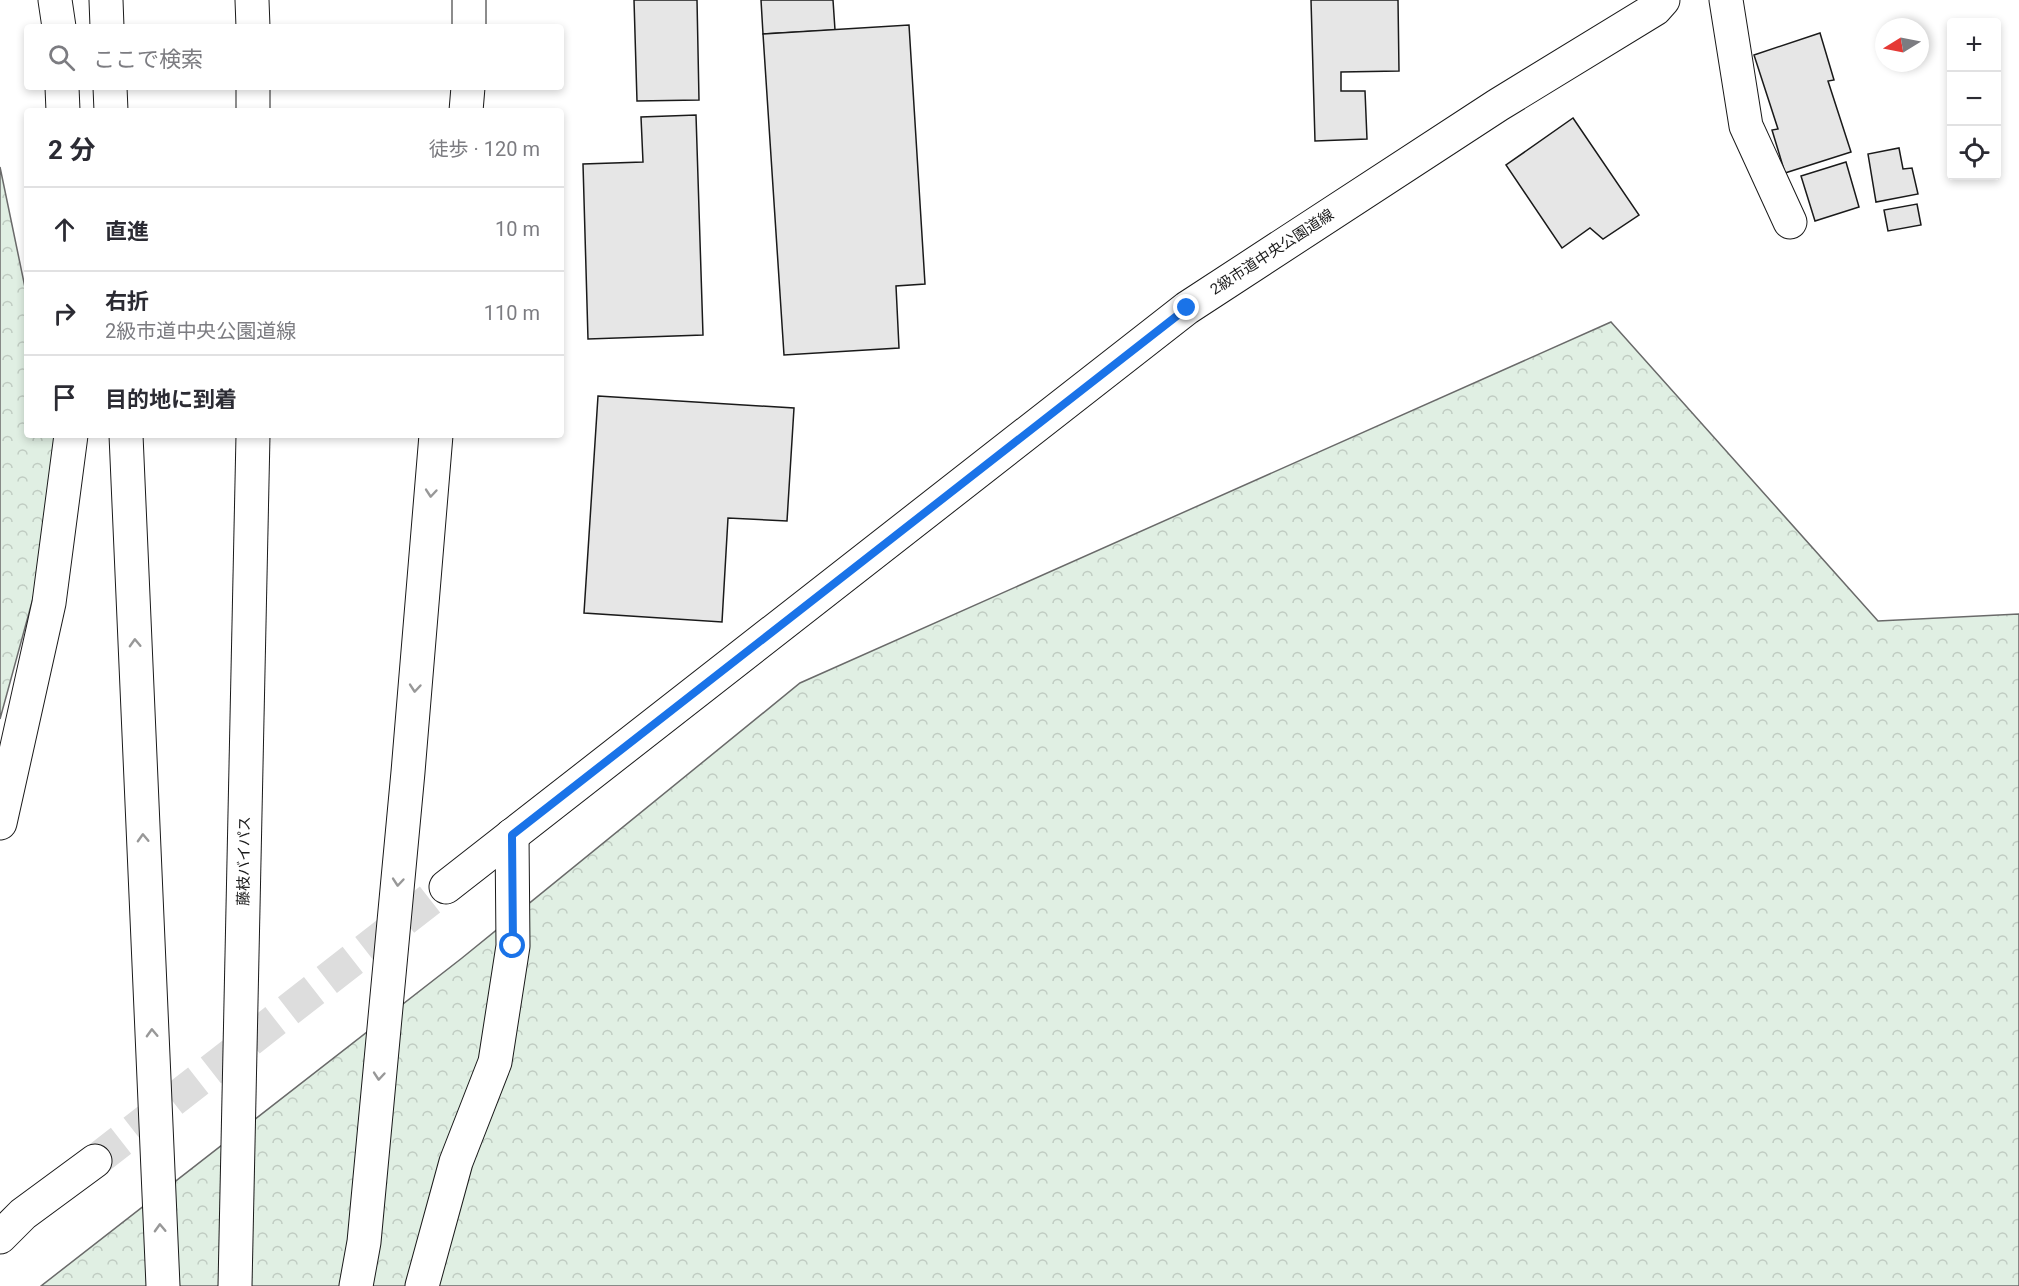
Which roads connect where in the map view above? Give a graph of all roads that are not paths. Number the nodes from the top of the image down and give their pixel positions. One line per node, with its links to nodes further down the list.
1 (55, 0): 7 (main road)
2 (106, 0): 8 (main road)
3 (252, 0): 9 (main road)
4 (469, 0): 10 (main road)
5 (1663, 0): 25 (main road, 2級市道中央公園道線)
6 (1726, 0): 19 (main road)
7 (59, 24)
8 (107, 24)
9 (253, 24)
10 (469, 24)
11 (62, 90): 15 (main road)
12 (110, 90): 16 (main road)
13 (253, 90): 17 (main road)
14 (468, 90): 18 (main road)
15 (63, 108)
16 (111, 108)
17 (253, 108)
18 (466, 108)
19 (1790, 222)
20 (71, 438): 24 (main road)
21 (126, 438): 29 (main road, one-way to 21)
22 (253, 438): 30 (main road, 藤枝バイパス)
23 (436, 438): 31 (main road, one-way to 31)
24 (0, 824)
25 (512, 835): 26 (main road, 2級市道中央公園道線); 32 (main road)
26 (446, 887)
27 (96, 1161): 28 (main road)
28 (0, 1237)
29 (163, 1286)
30 (235, 1286)
31 (356, 1286)
32 (422, 1286)

